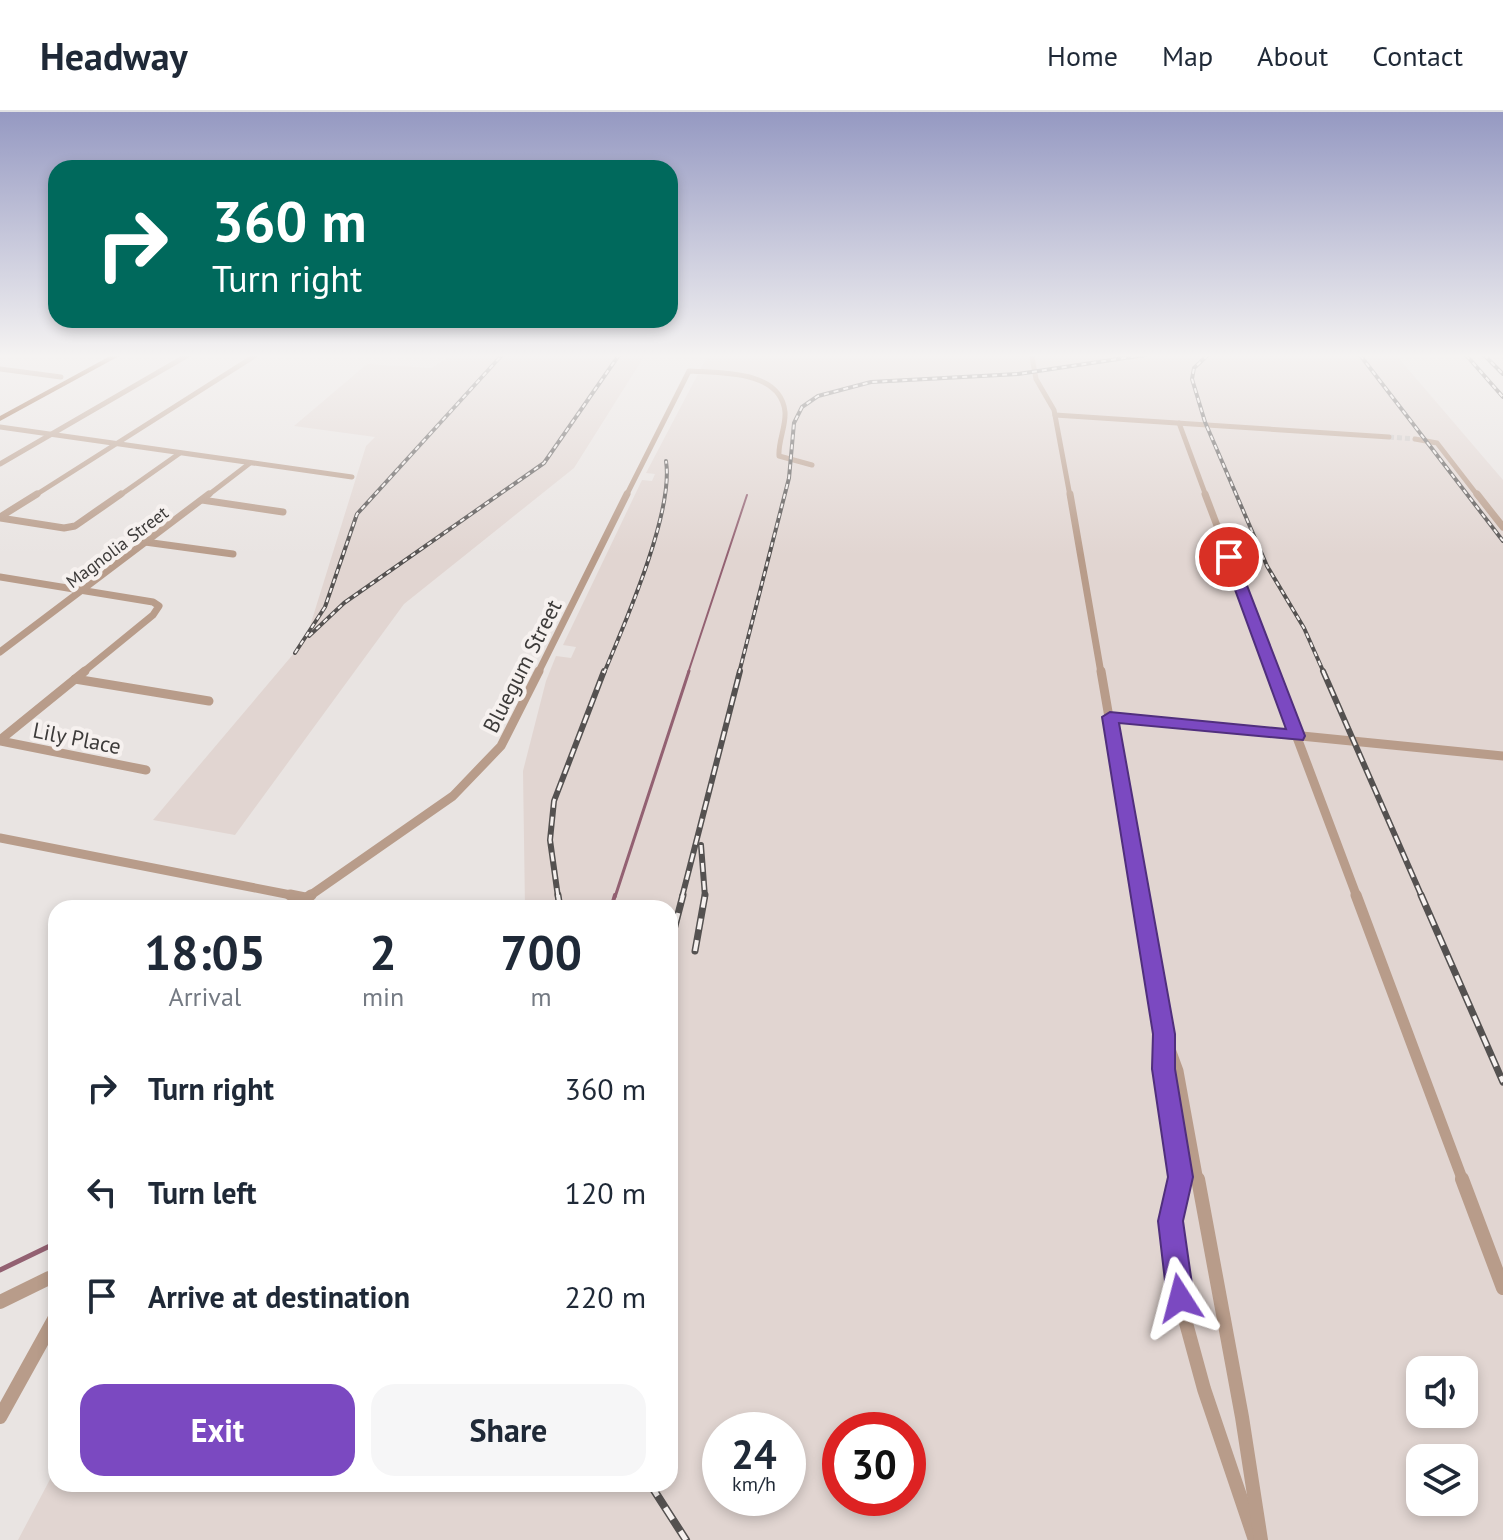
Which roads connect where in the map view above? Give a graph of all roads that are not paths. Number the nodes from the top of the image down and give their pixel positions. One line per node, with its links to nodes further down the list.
1 (73, 422): 9 (street)
2 (149, 422): 12 (street)
3 (664, 422): 35 (street, Bluegum Street)
4 (784, 422): 16 (street, Bluegum Street)
5 (1056, 422): 29 (street)
6 (1158, 422): 7 (street)
7 (1179, 423): 10 (street); 30 (street)
8 (0, 427): 9 (street)
9 (52, 434): 12 (street); 15 (street)
10 (1389, 437)
11 (1415, 439): 21 (street)
12 (113, 444): 13 (street); 20 (street)
13 (180, 453): 14 (street); 20 (street)
14 (250, 463): 17 (street); 18 (street, Magnolia Street)
15 (0, 464)
16 (812, 465)
17 (352, 477)
18 (202, 500): 19 (street); 22 (street, Magnolia Street)
19 (283, 512)
20 (0, 517)
21 (1503, 527)
22 (145, 542): 23 (street); 25 (street, Magnolia Street)
23 (233, 554)
24 (0, 577): 25 (street)
25 (84, 590): 26 (street, Magnolia Street); 27 (street)
26 (0, 652)
27 (75, 679): 28 (street); 31 (street)
28 (209, 701)
29 (1110, 717): 30 (street); 37 (street)
30 (1297, 736): 32 (street); 39 (street)
31 (0, 741): 33 (street, Lily Place)
32 (1503, 756)
33 (146, 770)
34 (0, 838): 35 (street)
35 (305, 898): 36 (street)
36 (303, 900)
37 (1171, 1070): 43 (street); 43 (street)
38 (48, 1278): 40 (street)
39 (1503, 1288)
40 (0, 1302)
41 (48, 1330): 42 (street)
42 (0, 1417)
43 (1258, 1540)

